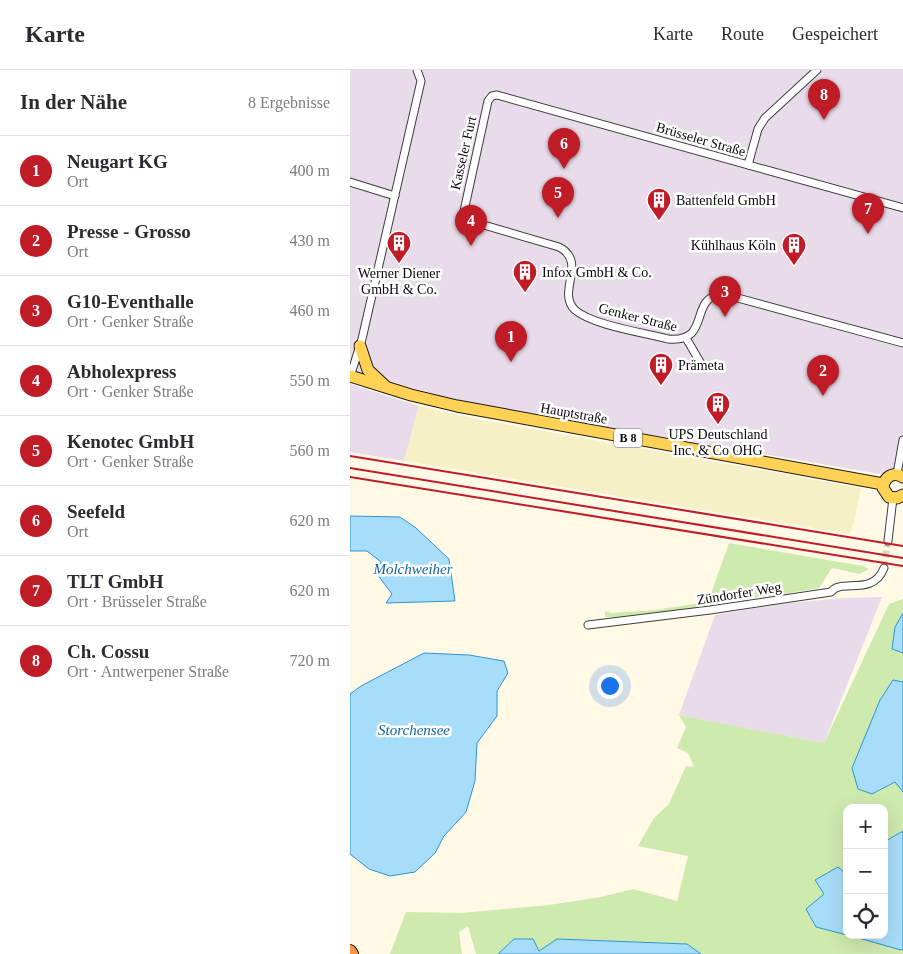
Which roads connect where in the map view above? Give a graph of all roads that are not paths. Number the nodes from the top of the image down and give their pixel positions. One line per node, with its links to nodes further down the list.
1 (417, 70): 6 (street)
2 (817, 70): 4 (street)
3 (492, 96): 4 (street, Brüsseler Straße); 8 (street, Kasseler Furt)
4 (748, 165): 7 (street, Brüsseler Straße)
5 (350, 182): 6 (street)
6 (395, 196): 11 (street)
7 (903, 208)
8 (465, 216): 9 (street, Genker Straße)
9 (686, 338): 10 (street, Genker Straße); 12 (street, Genker Straße)
10 (903, 342)
11 (360, 346): 13 (street); 14 (main road)
12 (703, 367)
13 (350, 376): 14 (main road, Hauptstraße / B 8)
14 (387, 388): 17 (main road, Hauptstraße / B 8)
15 (903, 440): 16 (street)
16 (900, 476): 17 (main road)
17 (883, 484): 18 (main road)
18 (898, 497): 19 (street)
19 (888, 541)
20 (884, 568): 21 (street, Zündorfer Weg)
21 (588, 625)
22 (350, 951): 23 (highway)
23 (352, 954)

